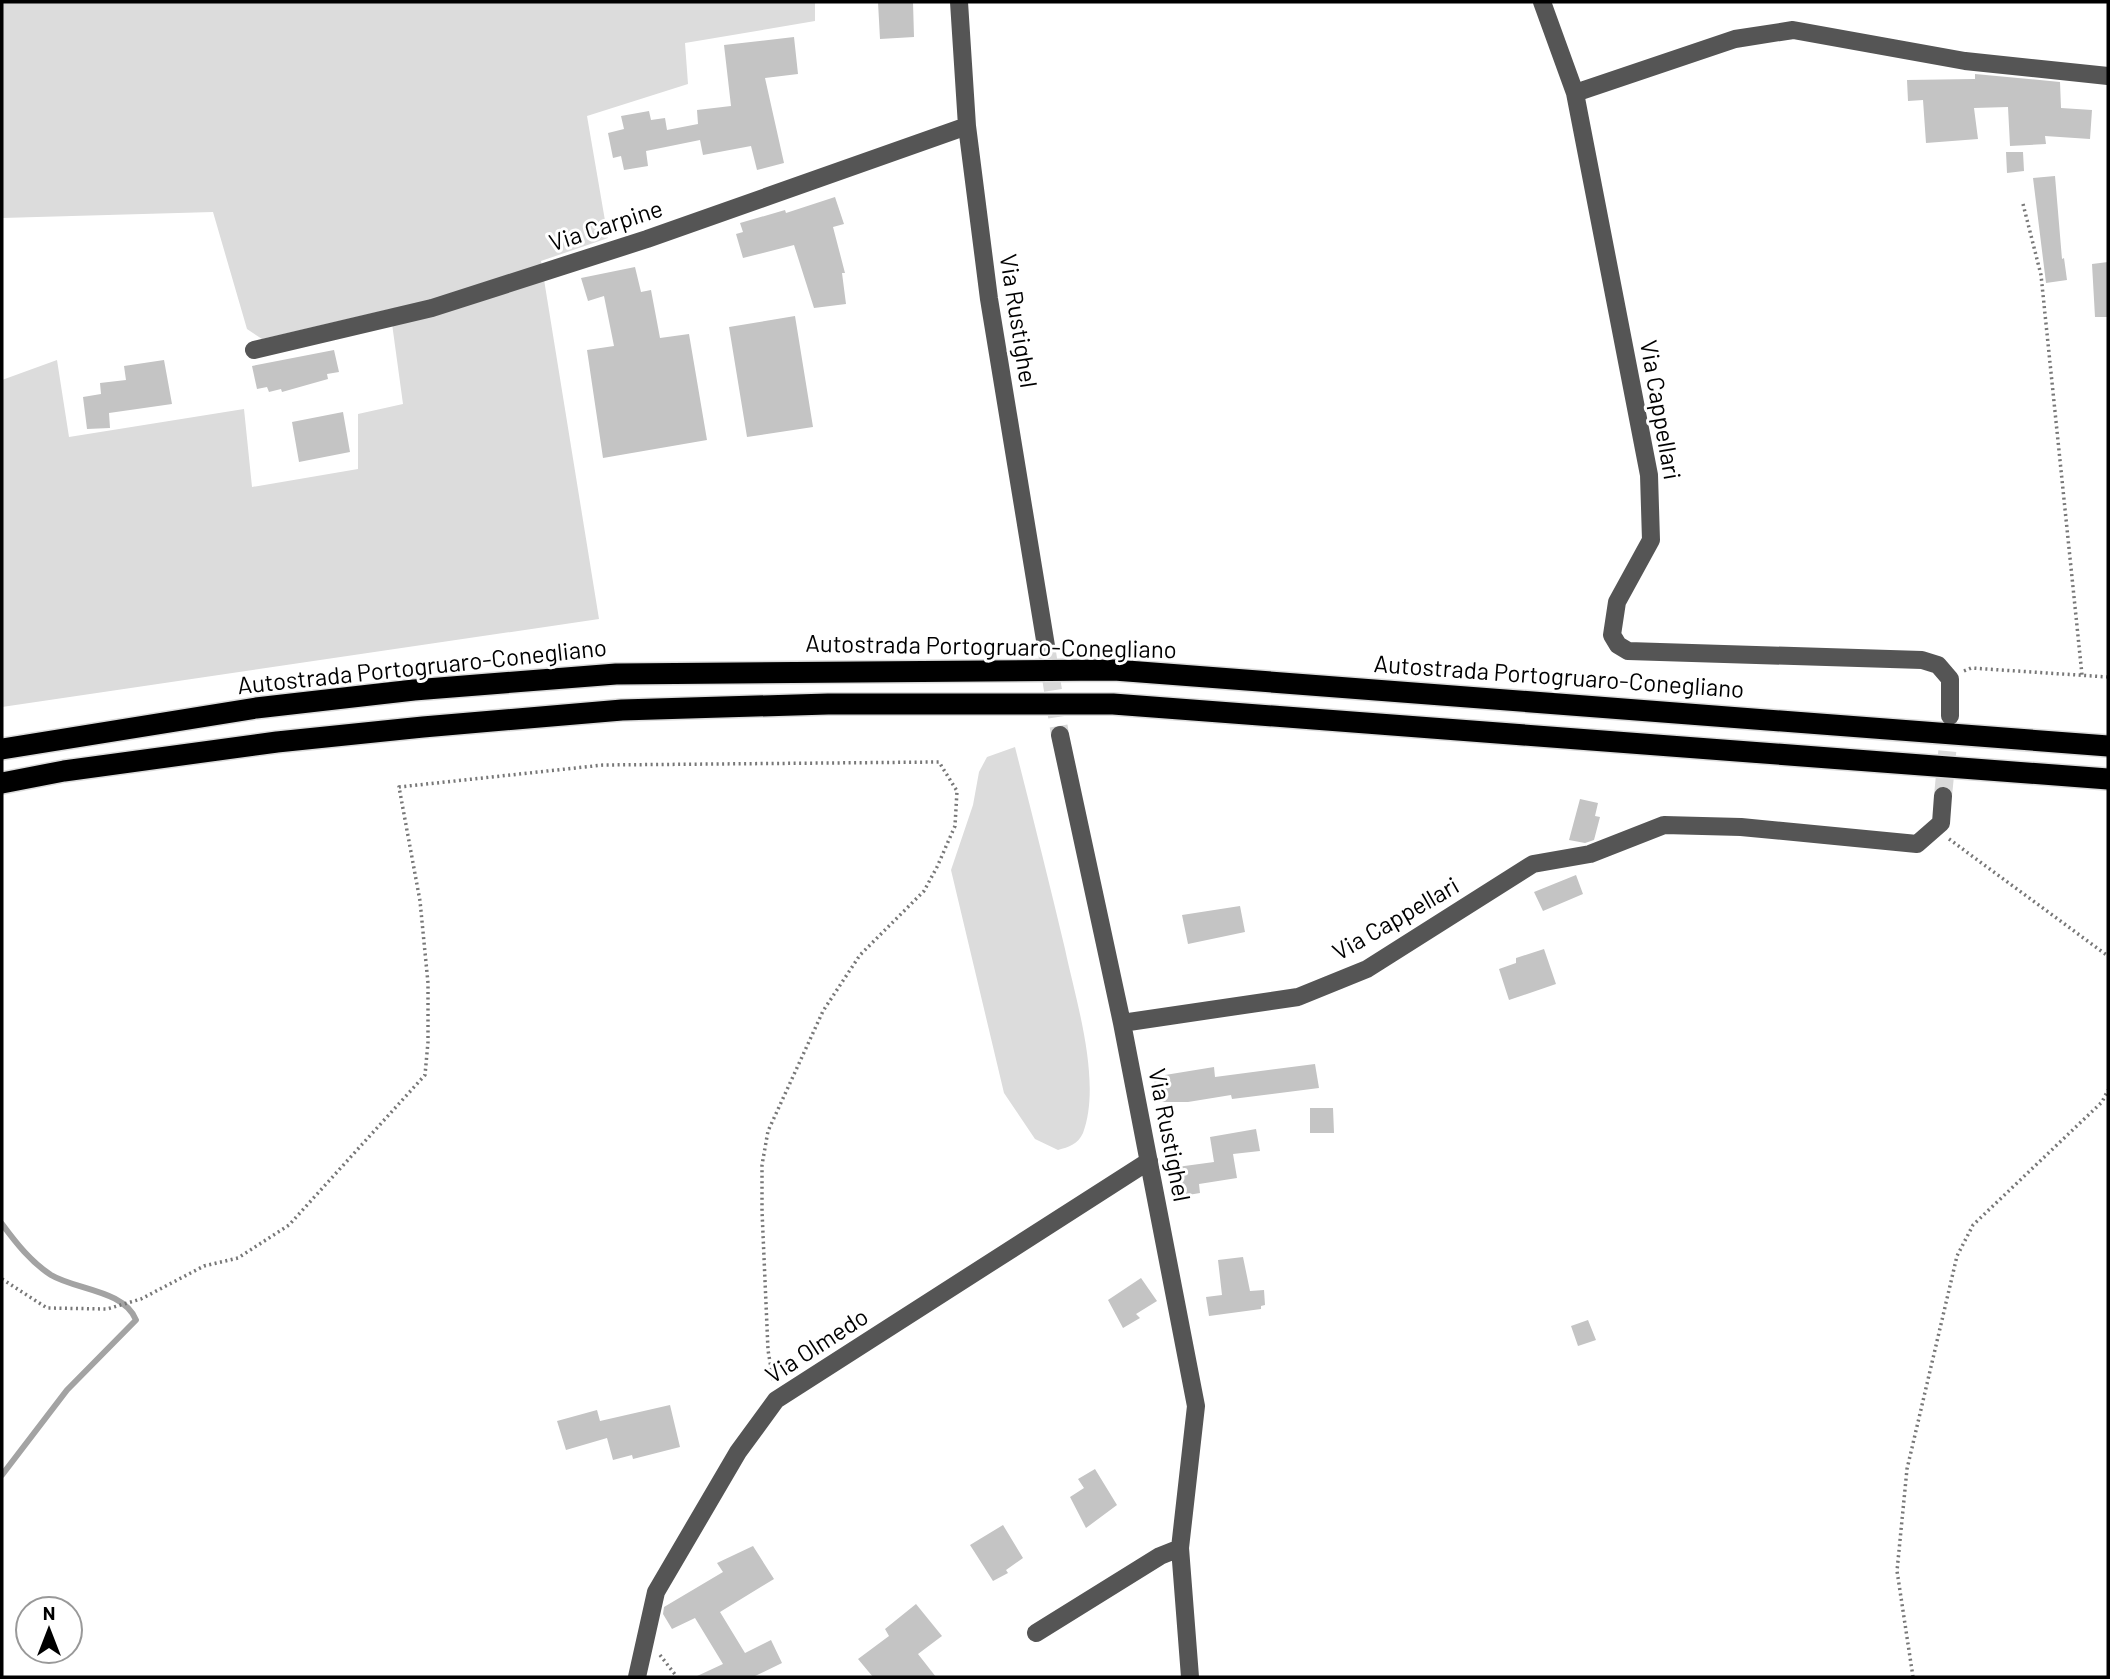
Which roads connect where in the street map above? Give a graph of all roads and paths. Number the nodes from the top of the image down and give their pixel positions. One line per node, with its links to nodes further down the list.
1 (960, 2): 5 (street, Via Rustighel)
2 (1542, 2): 4 (street, Via Cappellari)
3 (2108, 76): 4 (street)
4 (1575, 93): 11 (street, Via Cappellari)
5 (967, 126): 7 (street, Via Carpine); 8 (street, Via Rustighel)
6 (2023, 204): 9 (path)
7 (254, 349)
8 (1046, 646)
9 (2082, 675): 10 (path); 11 (path)
10 (2108, 677)
11 (1950, 679): 12 (street)
12 (1950, 716)
13 (1060, 735): 21 (street, Via Rustighel)
14 (2108, 746): 15 (highway, Autostrada Portogruaro-Conegliano)
15 (2, 749)
16 (2108, 779): 17 (highway)
17 (2, 783)
18 (1943, 796): 19 (street)
19 (1935, 829): 20 (path); 21 (street, Via Cappellari)
20 (2108, 956)
21 (1122, 1023): 23 (street, Via Rustighel)
22 (2108, 1090): 30 (path)
23 (1149, 1161): 25 (street, Via Olmedo); 26 (street, Via Rustighel)
24 (2, 1279): 25 (path)
25 (776, 1400): 28 (street, Via Olmedo)
26 (1180, 1548): 27 (street); 29 (street, Via Rustighel)
27 (1036, 1633)
28 (637, 1677)
29 (1190, 1677)
30 (1913, 1677)

